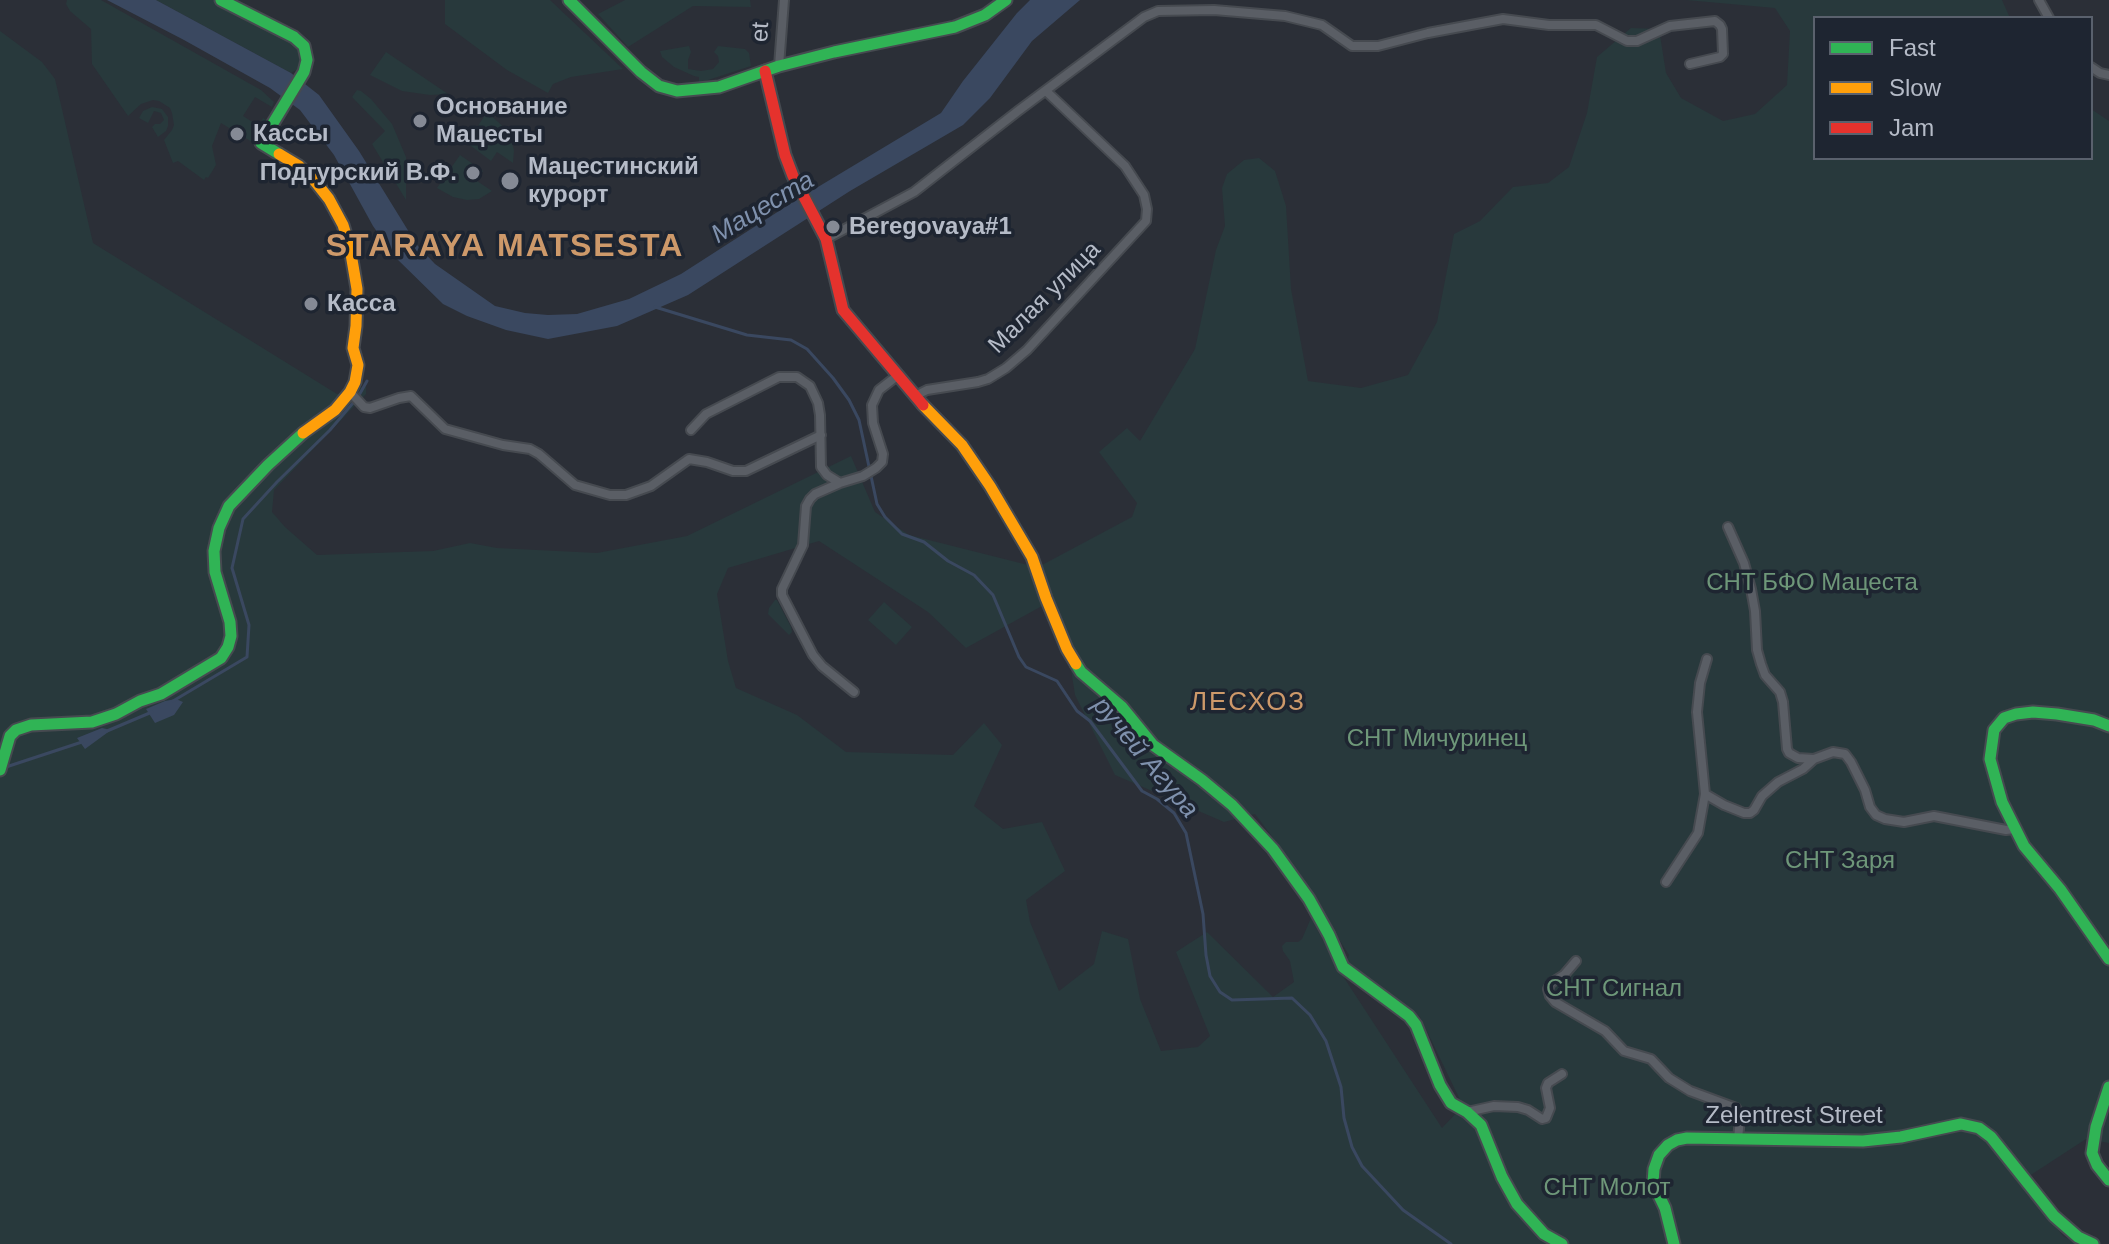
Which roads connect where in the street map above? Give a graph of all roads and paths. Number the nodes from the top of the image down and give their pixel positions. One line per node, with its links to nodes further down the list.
1 (221, 0): 11 (street)
2 (569, 0): 7 (street)
3 (784, 0): 6 (street, et)
4 (1006, 0): 6 (street)
5 (1690, 64): 8 (street)
6 (779, 66): 7 (street)
7 (765, 71): 9 (street)
8 (1046, 91): 9 (street); 12 (street, Малая улица)
9 (826, 239): 10 (street)
10 (897, 376): 12 (street); 15 (street)
11 (350, 392): 14 (street); 21 (street)
12 (915, 396): 29 (street)
13 (691, 430): 14 (street)
14 (821, 435): 15 (street)
15 (840, 483): 18 (street)
16 (1728, 527): 20 (street)
17 (1707, 659): 22 (street)
18 (854, 692)
19 (2109, 726): 23 (street)
20 (1814, 759): 22 (street); 23 (street)
21 (0, 770)
22 (1705, 794): 24 (street)
23 (2014, 829): 25 (street)
24 (1666, 882)
25 (2109, 959)
26 (1576, 961): 30 (street)
27 (1562, 1074): 29 (street)
28 (2109, 1087): 31 (street)
29 (1467, 1112): 32 (street)
30 (1738, 1139): 33 (street, Zelentrest Street); 34 (street, Zelentrest Street)
31 (2109, 1180)
32 (1562, 1244)
33 (1674, 1244)
34 (2093, 1244)

